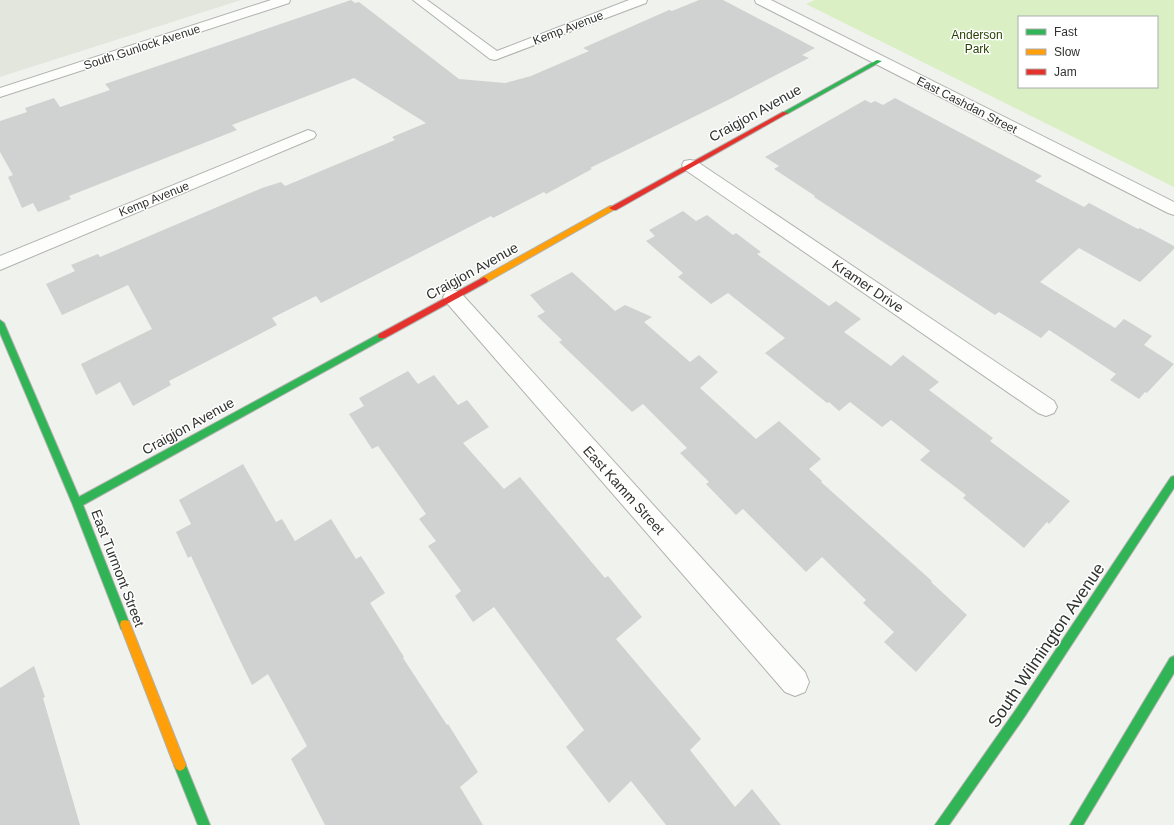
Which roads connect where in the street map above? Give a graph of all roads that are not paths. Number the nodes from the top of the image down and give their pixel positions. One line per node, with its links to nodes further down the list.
1 (284, 0): 6 (street, South Gunlock Avenue)
2 (419, 0): 3 (street, Kemp Avenue)
3 (640, 0)
4 (761, 0): 5 (street, East Cashdan Street)
5 (879, 61): 8 (street, Craigjon Avenue); 9 (street, East Cashdan Street)
6 (0, 93)
7 (308, 135): 10 (street, Kemp Avenue)
8 (690, 165): 11 (street, Craigjon Avenue); 13 (street, Kramer Drive)
9 (1174, 209)
10 (0, 263)
11 (453, 297): 15 (street, Craigjon Avenue); 17 (street, East Kamm Street)
12 (0, 323): 15 (street, East Turmont Street)
13 (1046, 407)
14 (1174, 480): 19 (street, South Wilmington Avenue)
15 (77, 503): 18 (street, East Turmont Street)
16 (1174, 662): 20 (street)
17 (795, 682)
18 (204, 825)
19 (941, 825)
20 (1076, 825)

